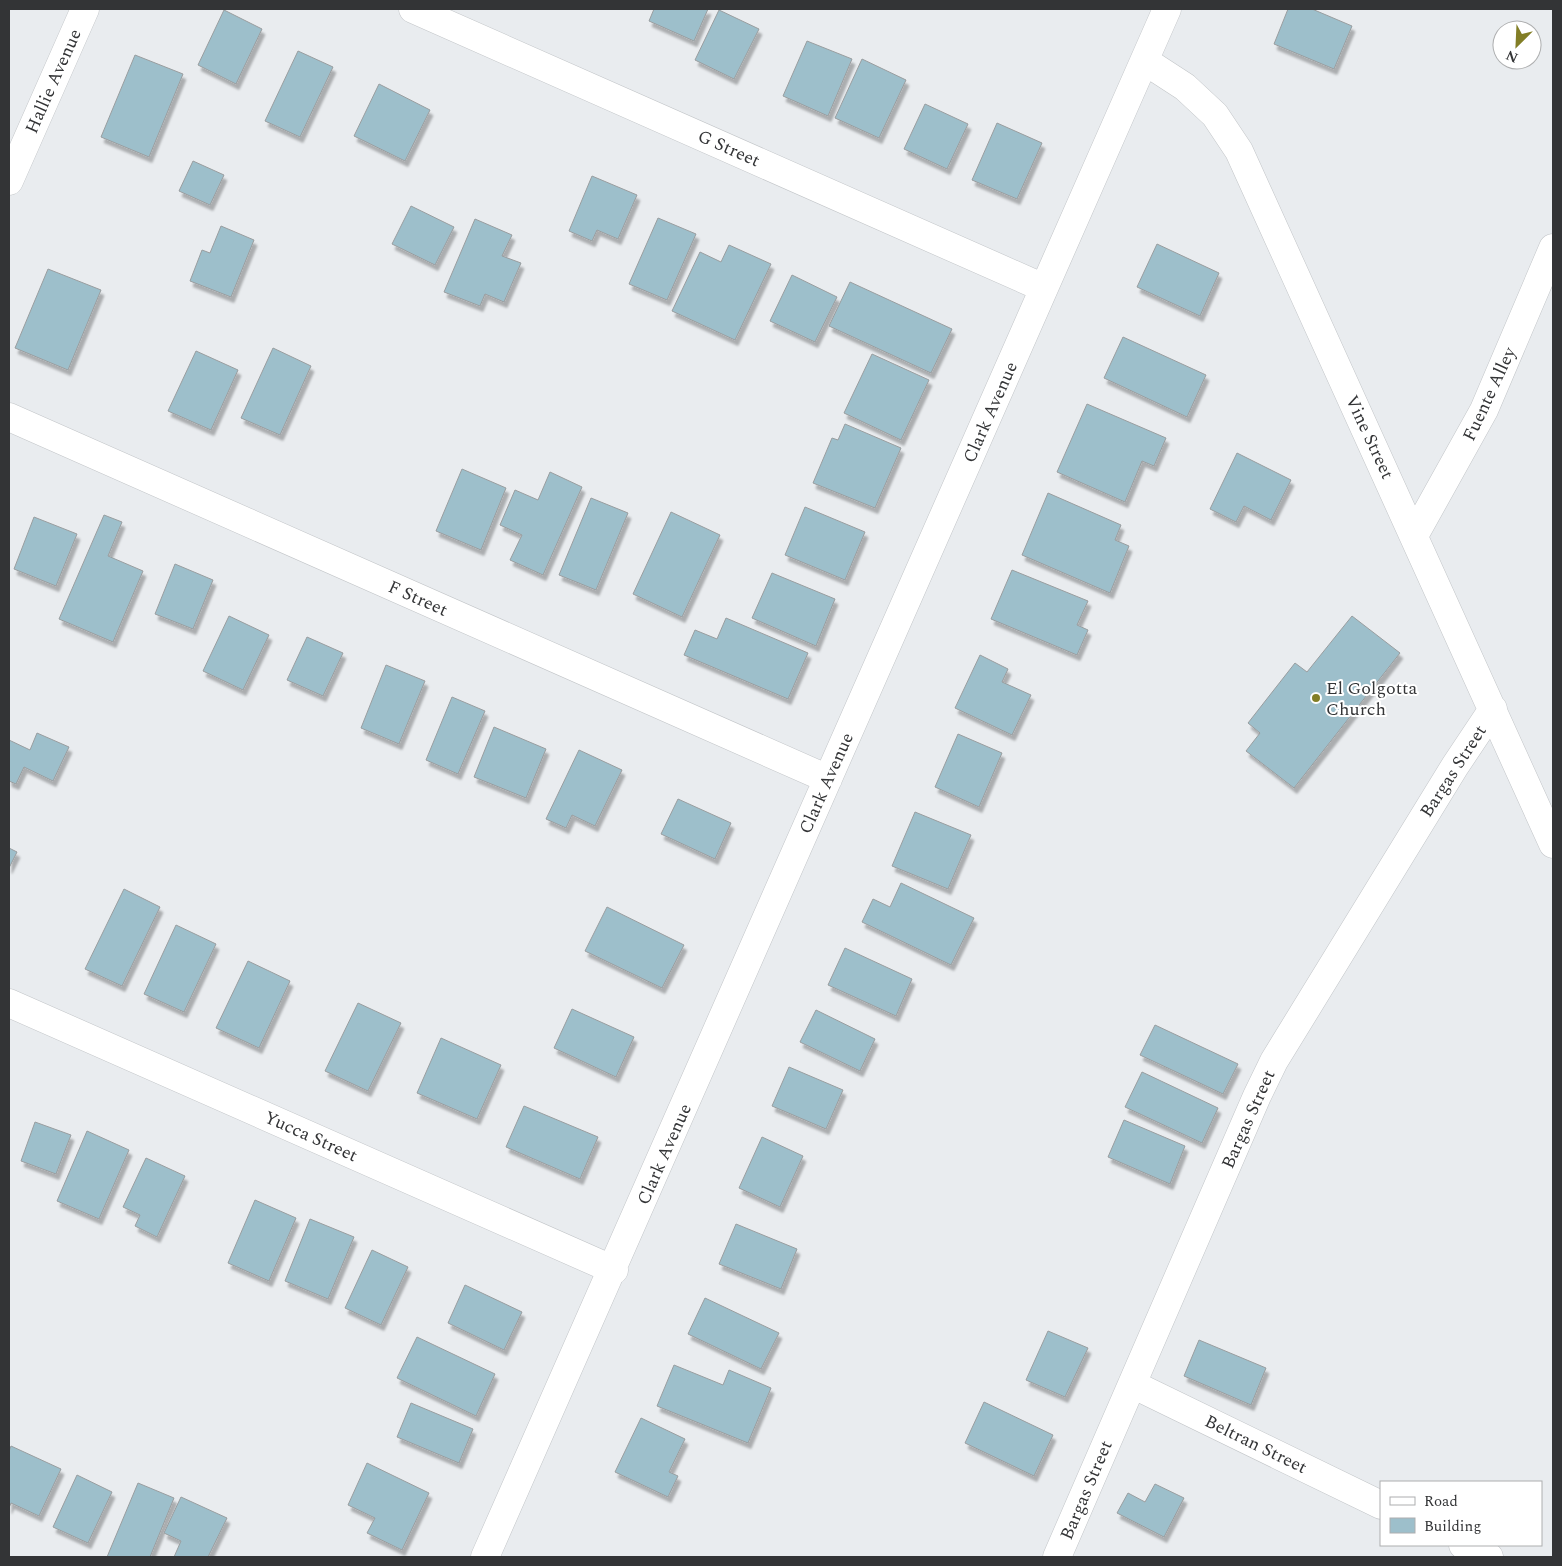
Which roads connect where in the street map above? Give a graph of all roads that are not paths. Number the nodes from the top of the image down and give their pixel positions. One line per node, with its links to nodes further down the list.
1 (85, 9): 5 (street, Hallie Avenue)
2 (413, 9): 7 (street, G Street)
3 (1167, 9): 4 (street, Clark Avenue)
4 (1145, 61): 7 (street, Clark Avenue); 9 (street, Vine Street)
5 (9, 182)
6 (1553, 248): 9 (street, Fuente Alley)
7 (1044, 288): 11 (street, Clark Avenue)
8 (9, 418): 11 (street, F Street)
9 (1415, 534): 10 (street, Vine Street)
10 (1493, 710): 12 (street, Vine Street); 15 (street, Bargas Street)
11 (828, 778): 14 (street, Clark Avenue)
12 (1553, 844)
13 (9, 1003): 14 (street, Yucca Street)
14 (614, 1270): 18 (street, Clark Avenue)
15 (1132, 1384): 16 (street, Beltran Street); 19 (street, Bargas Street)
16 (1380, 1505)
17 (1465, 1546): 20 (street)
18 (485, 1557)
19 (1057, 1557)
20 (1489, 1557)

